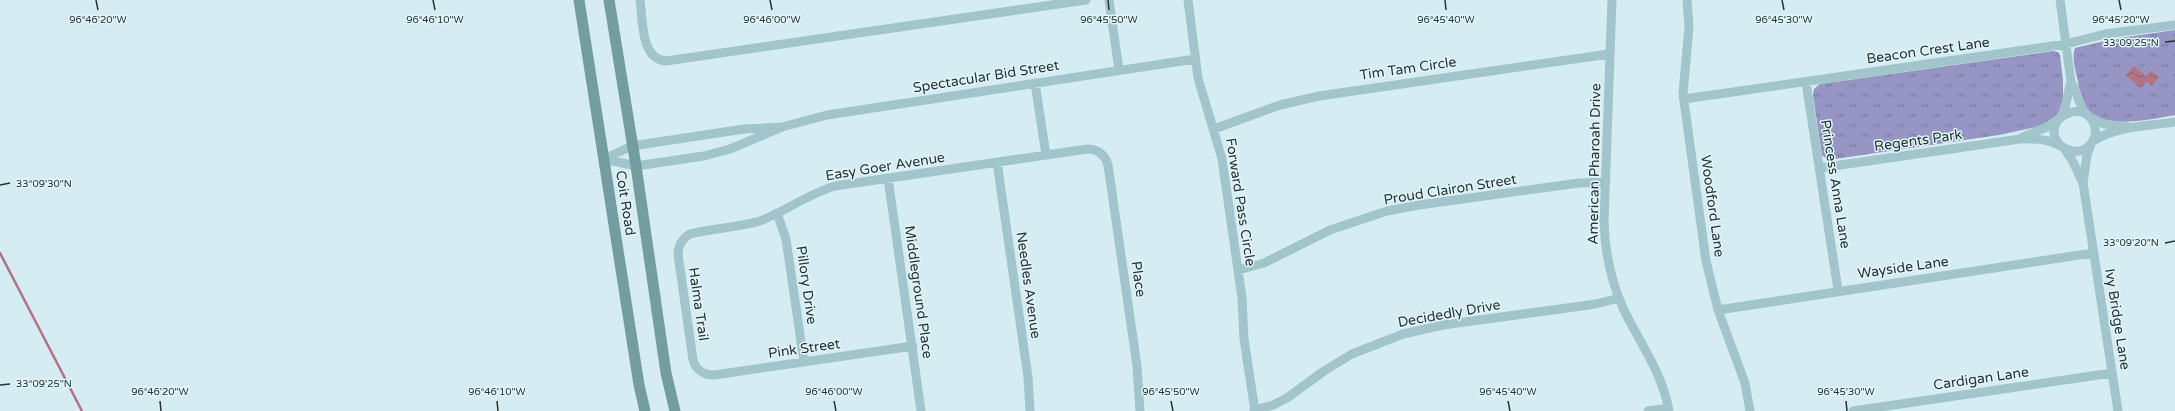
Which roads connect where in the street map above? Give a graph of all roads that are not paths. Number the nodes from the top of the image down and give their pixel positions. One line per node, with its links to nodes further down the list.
1 (579, 0): 31 (main road, Coit Road)
2 (609, 0): 27 (main road, Coit Road)
3 (640, 0): 4 (street)
4 (1086, 0)
5 (1109, 0): 14 (street)
6 (1188, 0): 13 (street, Forward Pass Circle)
7 (1612, 0): 12 (street, American Pharoah Drive)
8 (1688, 0): 18 (street, Woodford Lane)
9 (2060, 0): 11 (street)
10 (2175, 24): 11 (street, Beacon Crest Lane)
11 (2066, 44): 15 (street, Beacon Crest Lane); 16 (street)
12 (1609, 54): 24 (street, Tim Tam Circle); 36 (street, American Pharoah Drive)
13 (1195, 59): 14 (street, Spectacular Bid Street); 24 (street, Forward Pass Circle)
14 (1119, 70): 17 (street, Spectacular Bid Street)
15 (1806, 82): 18 (street, Beacon Crest Lane); 34 (street, Princess Anna Lane)
16 (2072, 82): 19 (street); 20 (street)
17 (1035, 83): 22 (street, Spectacular Bid Street); 30 (street)
18 (1684, 100): 44 (street, Woodford Lane)
19 (2087, 115): 20 (street); 23 (street); 26 (street)
20 (2060, 117): 25 (street, Regents Park); 28 (street)
21 (2175, 122): 23 (street)
22 (782, 126): 27 (street, Spectacular Bid Street); 33 (street, Spectacular Bid Street)
23 (2134, 128): 26 (street)
24 (1214, 129): 41 (street, Forward Pass Circle)
25 (2020, 139): 28 (street, Regents Park); 34 (street, Regents Park)
26 (2092, 142): 28 (street); 37 (street, Ivy Bridge Lane)
27 (632, 146): 31 (street, Spectacular Bid Street); 33 (main road, Coit Road)
28 (2062, 147): 37 (street, Ivy Bridge Lane)
29 (1101, 153): 30 (street, Easy Goer Avenue); 55 (street, Place)
30 (1046, 155): 32 (street, Easy Goer Avenue)
31 (604, 159): 33 (street, Spectacular Bid Street); 51 (main road, Coit Road)
32 (997, 162): 35 (street, Easy Goer Avenue); 54 (street, Needles Avenue)
33 (636, 166): 52 (main road, Coit Road)
34 (1820, 168): 42 (street, Princess Anna Lane)
35 (888, 178): 38 (street, Easy Goer Avenue); 45 (street, Middleground Place)
36 (1606, 182): 41 (street, Proud Clairon Street); 43 (street, American Pharoah Drive)
37 (2083, 183): 40 (street, Ivy Bridge Lane)
38 (777, 213): 39 (street, Easy Goer Avenue); 46 (street, Pillory Drive)
39 (682, 241): 47 (street, Halma Trail)
40 (2093, 252): 42 (street, Wayside Lane); 48 (street, Ivy Bridge Lane)
41 (1238, 270): 49 (street, Forward Pass Circle)
42 (1838, 290): 44 (street, Wayside Lane)
43 (1619, 298): 49 (street, Decidedly Drive); 50 (street, American Pharoah Drive)
44 (1718, 310): 57 (street, Woodford Lane)
45 (913, 346): 46 (street, Pink Street); 53 (street, Middleground Place)
46 (804, 362): 47 (street, Pink Street)
47 (700, 371)
48 (2112, 373): 58 (street, Cardigan Lane); 59 (street, Ivy Bridge Lane)
49 (1255, 410)
50 (1669, 410): 56 (street)
51 (645, 411)
52 (675, 411)
53 (921, 411)
54 (1030, 411)
55 (1140, 411)
56 (1648, 411)
57 (1750, 411)
58 (1853, 411)
59 (2118, 411)

